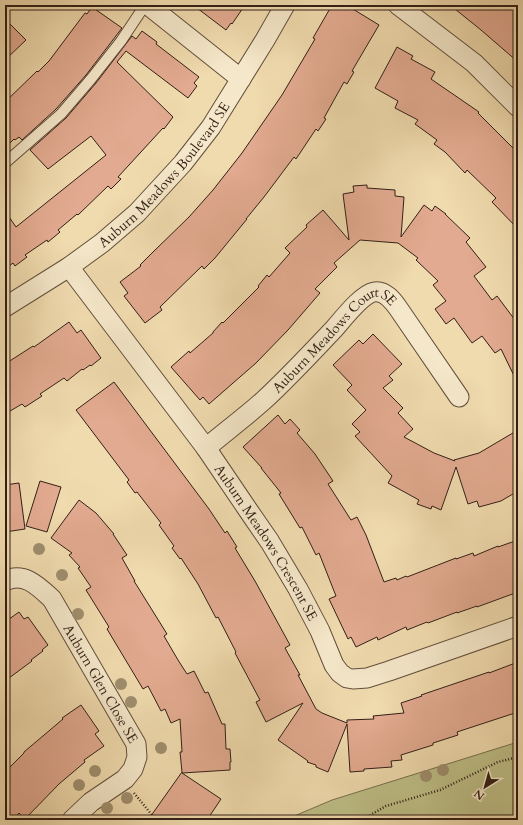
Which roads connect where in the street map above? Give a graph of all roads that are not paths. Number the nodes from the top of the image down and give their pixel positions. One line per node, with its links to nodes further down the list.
1 (147, 5): 4 (street); 6 (lane)
2 (285, 5): 4 (street, Auburn Meadows Boulevard SE)
3 (398, 5): 5 (street)
4 (241, 79): 7 (street, Auburn Meadows Boulevard SE)
5 (518, 107)
6 (5, 163)
7 (69, 267): 8 (street, Auburn Meadows Boulevard SE); 10 (street, Auburn Meadows Crescent SE)
8 (5, 307)
9 (459, 397): 10 (street, Auburn Meadows Court SE)
10 (206, 448): 12 (street, Auburn Meadows Crescent SE)
11 (5, 581): 13 (street, Auburn Glen Close SE)
12 (518, 626)
13 (72, 820)

